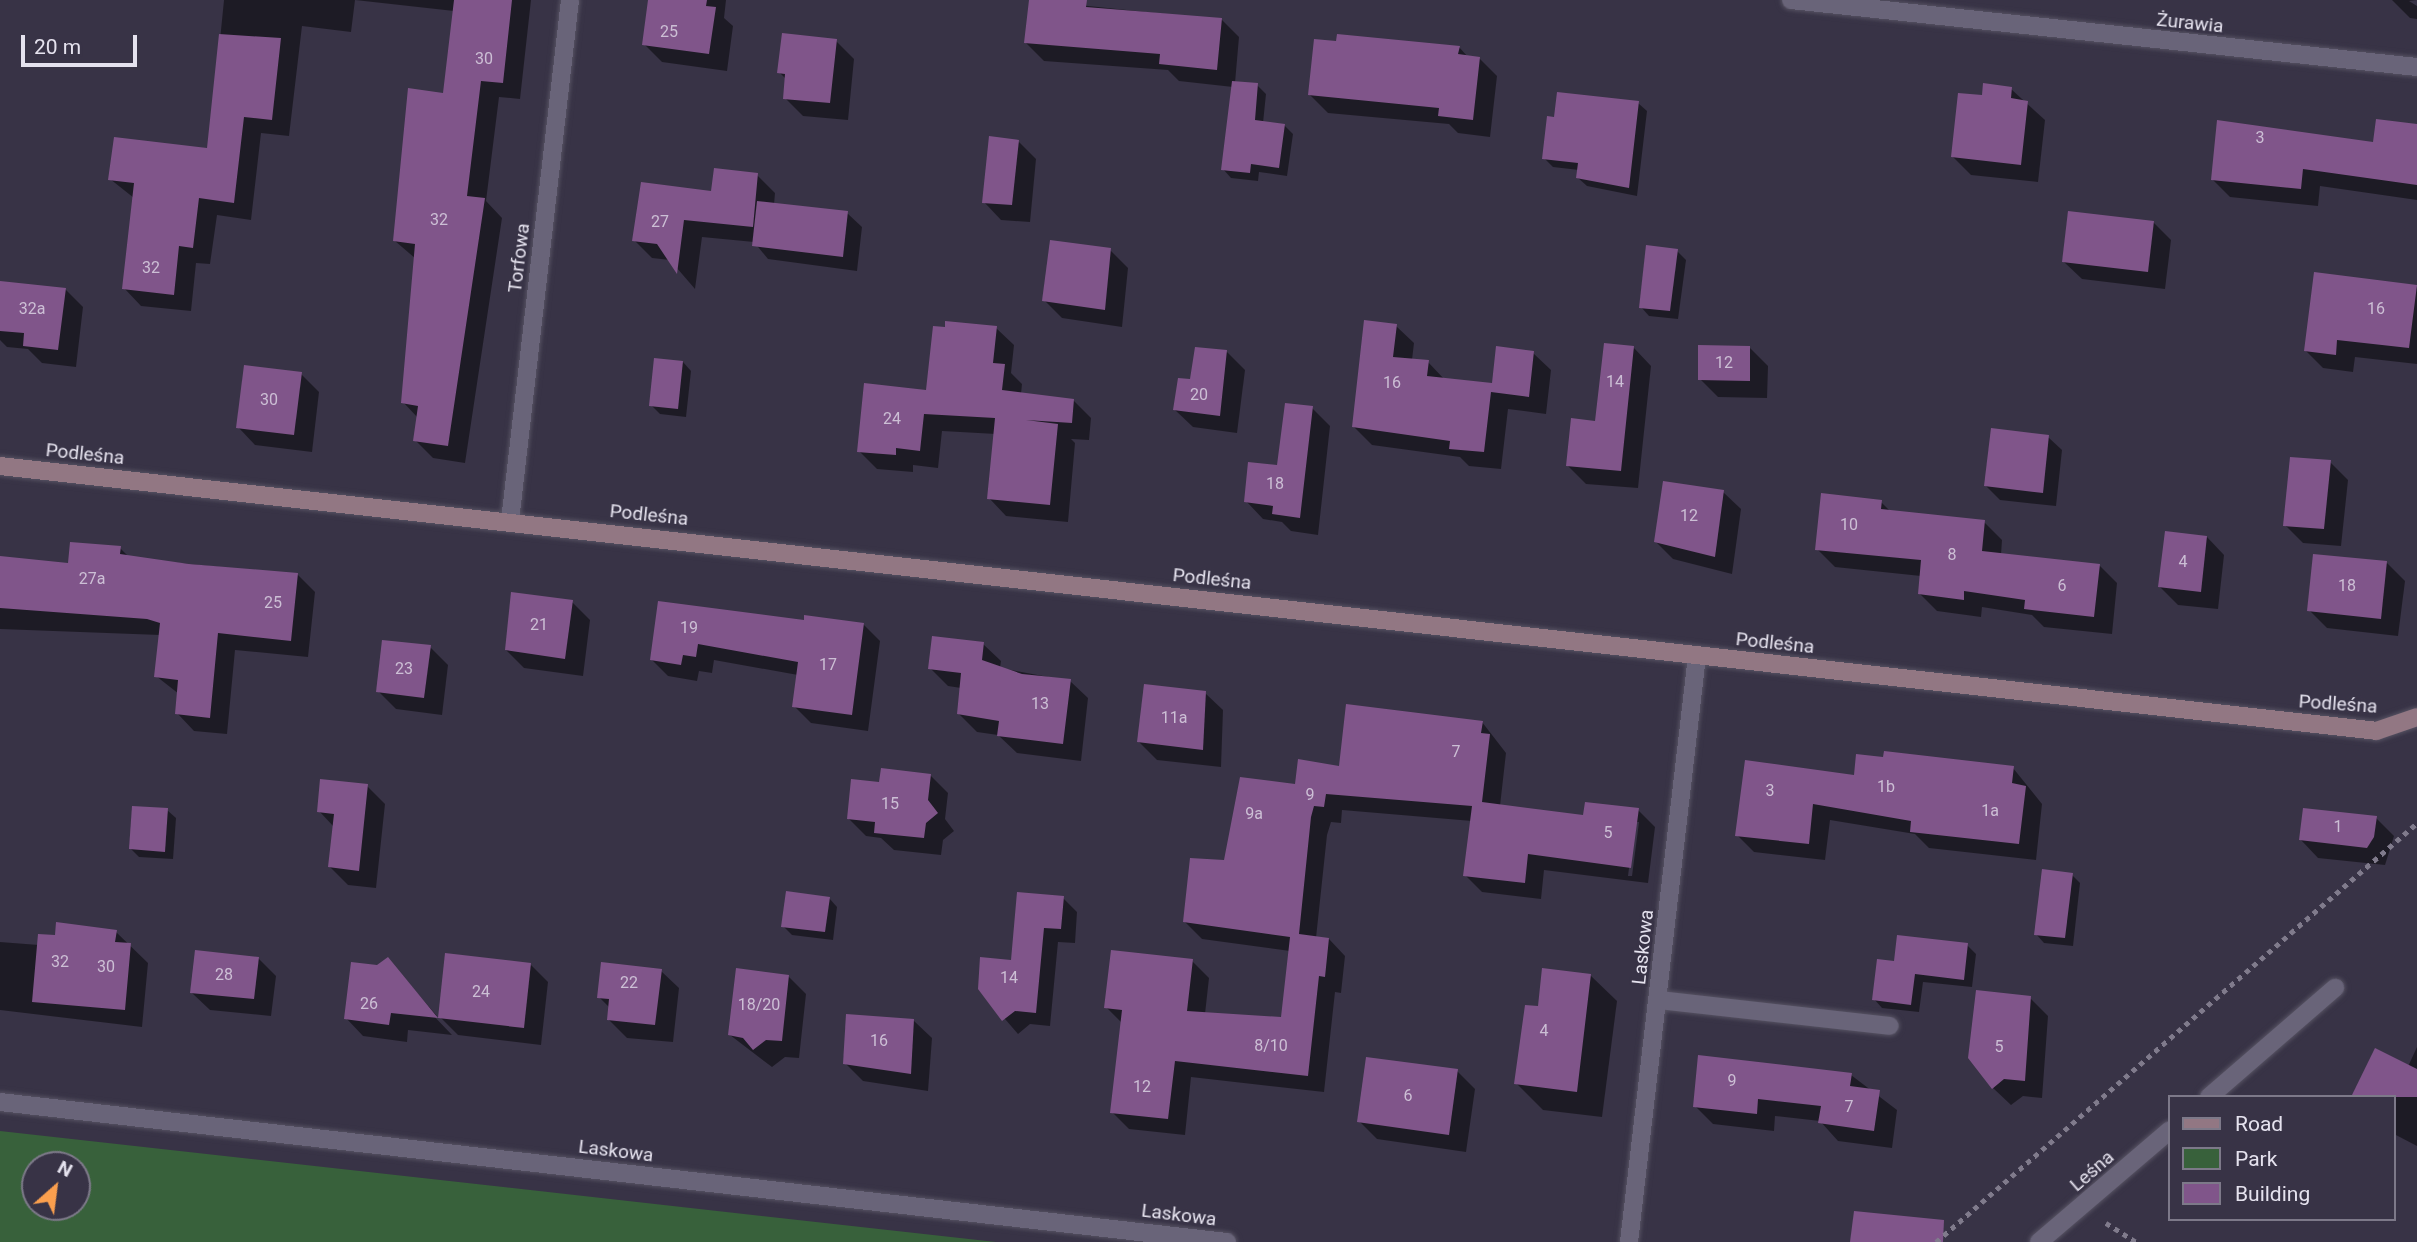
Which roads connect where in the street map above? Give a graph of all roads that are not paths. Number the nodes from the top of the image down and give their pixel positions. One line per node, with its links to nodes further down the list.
1 (570, 0): 5 (street, Torfowa)
2 (1791, 0): 3 (street, Żurawia)
3 (2417, 67)
4 (0, 466): 5 (street, Podleśna)
5 (510, 521): 6 (street, Podleśna)
6 (1697, 656): 7 (street, Podleśna); 9 (street, Laskowa)
7 (2417, 717)
8 (2335, 988): 11 (street)
9 (1659, 1000): 10 (street); 15 (street, Laskowa)
10 (1890, 1026)
11 (2211, 1095)
12 (0, 1102): 14 (street, Laskowa)
13 (2168, 1132): 16 (street, Leśna)
14 (1227, 1242)
15 (1629, 1242)
16 (2039, 1242)

